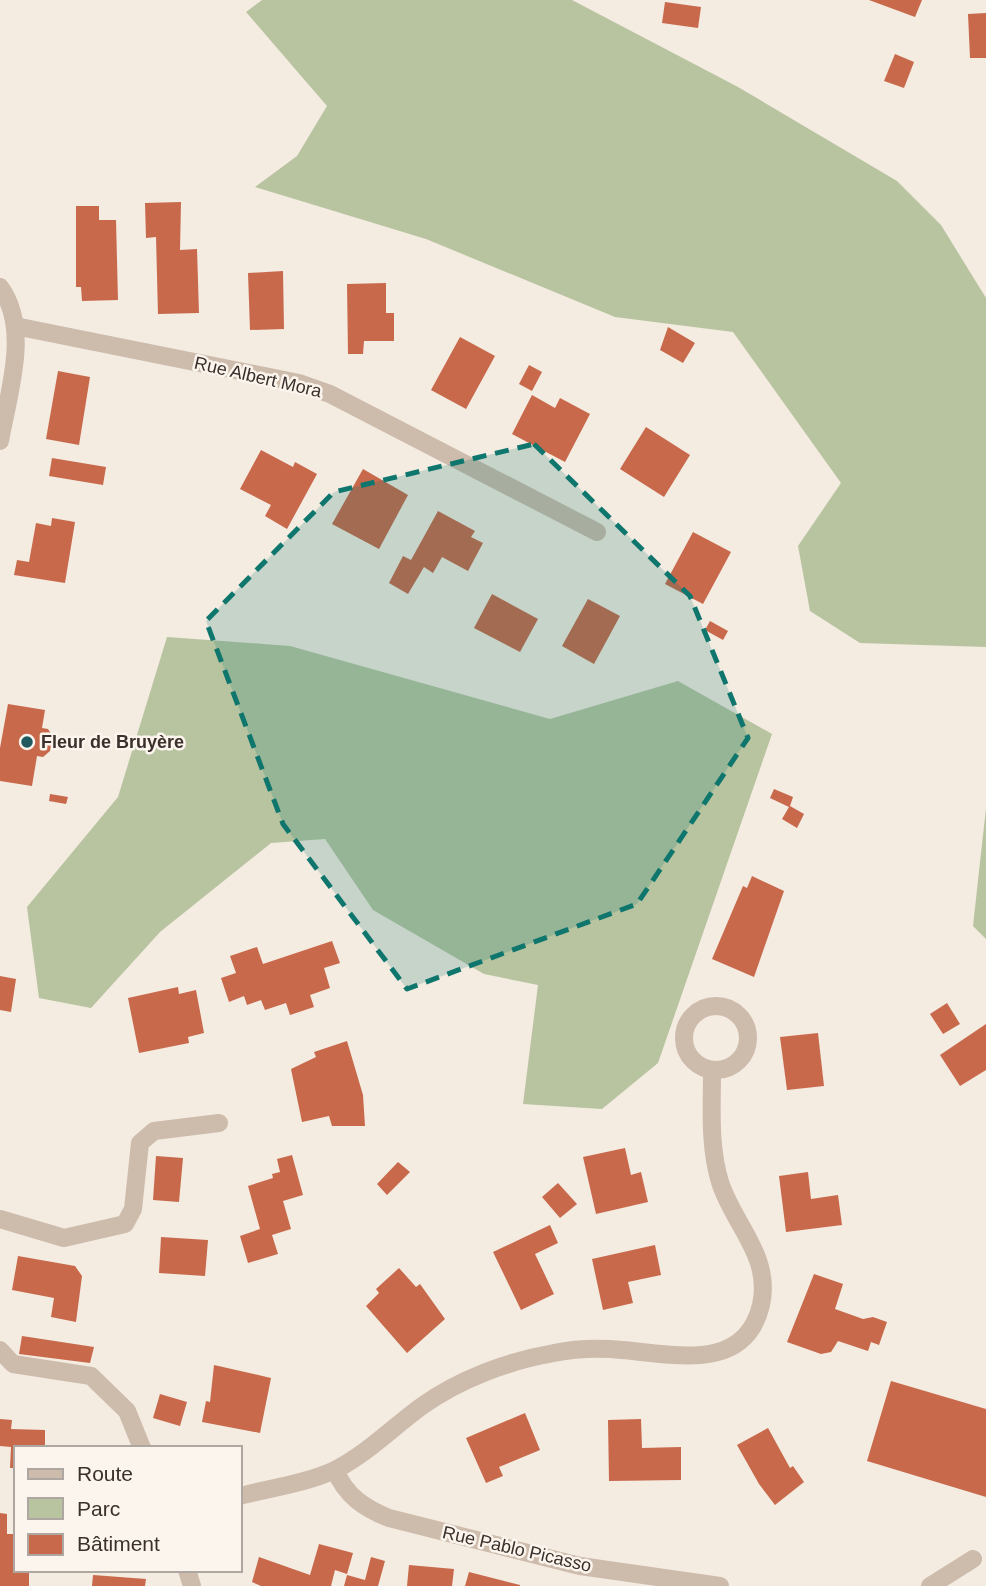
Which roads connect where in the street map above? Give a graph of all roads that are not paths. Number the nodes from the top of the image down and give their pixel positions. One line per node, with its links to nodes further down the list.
1 (0, 287): 2 (street)
2 (15, 326): 3 (street); 4 (street, Rue Albert Mora)
3 (0, 441)
4 (597, 533)
5 (712, 1071): 10 (street)
6 (219, 1123): 7 (street)
7 (0, 1219)
8 (0, 1350): 9 (street)
9 (141, 1446)
10 (335, 1470): 11 (street); 13 (street, Rue Pablo Picasso)
11 (242, 1495)
12 (973, 1559): 14 (street)
13 (720, 1586)
14 (930, 1586)

